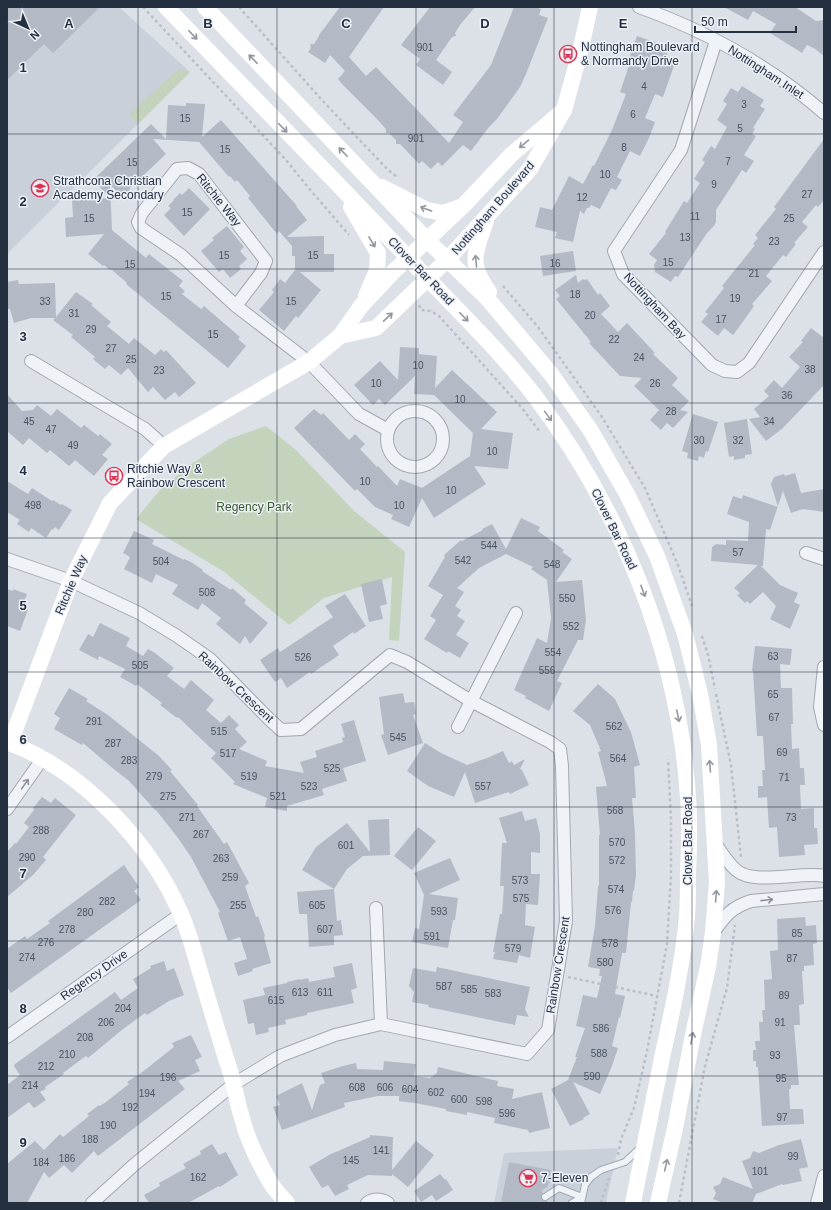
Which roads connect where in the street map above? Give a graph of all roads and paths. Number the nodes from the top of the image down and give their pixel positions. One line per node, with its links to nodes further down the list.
1 (143, 7): 15 (path)
2 (166, 7): 12 (main road, Clover Bar Road, one-way to 12)
3 (205, 7): 11 (main road, Clover Bar Road, one-way to 3)
4 (239, 7): 10 (path)
5 (590, 7): 8 (main road, Nottingham Boulevard)
6 (639, 7): 7 (street, Nottingham Inlet)
7 (716, 41): 9 (street, Nottingham Inlet); 17 (street, Nottingham Bay)
8 (564, 110): 13 (main road, Nottingham Boulevard, one-way to 13); 14 (main road, Nottingham Boulevard)
9 (824, 113)
10 (398, 178)
11 (370, 181): 13 (main road, one-way to 11); 16 (main road, Clover Bar Road)
12 (338, 185): 18 (main road, Clover Bar Road); 23 (main road, one-way to 23)
13 (463, 206): 16 (main road, Nottingham Boulevard)
14 (488, 216): 19 (main road, Nottingham Boulevard); 25 (main road, one-way to 14)
15 (350, 236)
16 (427, 240): 18 (main road, Nottingham Boulevard); 19 (main road, Clover Bar Road)
17 (824, 252)
18 (408, 258): 20 (main road, Clover Bar Road); 23 (main road, Ritchie Way)
19 (447, 260): 20 (main road, Nottingham Boulevard); 25 (main road, Clover Bar Road)
20 (428, 279): 24 (main road, Ritchie Way, one-way to 20); 56 (main road, Clover Bar Road, one-way to 56)
21 (418, 303): 29 (path)
22 (236, 306): 22 (street, Ritchie Way); 27 (street, Ritchie Way)
23 (361, 306): 24 (main road, Ritchie Way)
24 (340, 336): 27 (main road, Ritchie Way)
25 (524, 342): 44 (main road, Clover Bar Road, one-way to 25)
26 (31, 361): 30 (street)
27 (309, 362): 28 (street, Ritchie Way); 30 (main road, Ritchie Way)
28 (388, 430): 28 (street)
29 (543, 436)
30 (164, 446): 34 (main road, Ritchie Way)
31 (806, 553): 32 (street)
32 (824, 558)
33 (7, 559): 34 (street, Rainbow Crescent)
34 (71, 581): 37 (street, Rainbow Crescent); 40 (main road, Ritchie Way)
35 (516, 613): 37 (street)
36 (824, 667): 38 (street)
37 (471, 701): 39 (street); 51 (street, Rainbow Crescent)
38 (824, 725)
39 (458, 727)
40 (9, 743): 42 (main road)
41 (668, 753): 52 (path)
42 (43, 758): 43 (street, one-way to 42); 48 (main road)
43 (7, 809)
44 (715, 843): 45 (street); 50 (main road, Clover Bar Road, one-way to 44)
45 (824, 876)
46 (824, 894): 50 (street, one-way to 46)
47 (376, 908): 53 (street)
48 (181, 914): 54 (street, Regency Drive); 55 (main road)
49 (735, 923): 70 (path)
50 (713, 933): 69 (main road, Clover Bar Road, one-way to 50)
51 (556, 976): 52 (path); 53 (street, Rainbow Crescent)
52 (657, 996): 57 (path)
53 (381, 1024): 55 (street, Rainbow Crescent)
54 (7, 1037)
55 (234, 1084): 62 (street); 63 (main road)
56 (646, 1140): 61 (lane); 68 (main road, Clover Bar Road)
57 (618, 1156)
58 (610, 1175): 67 (path)
59 (824, 1176): 71 (street)
60 (545, 1197): 61 (lane)
61 (581, 1200): 66 (lane)
62 (92, 1203)
63 (287, 1203)
64 (367, 1203): 65 (street)
65 (388, 1203)
66 (572, 1203)
67 (601, 1203)
68 (633, 1203)
69 (658, 1203)
70 (679, 1203)
71 (817, 1203)

